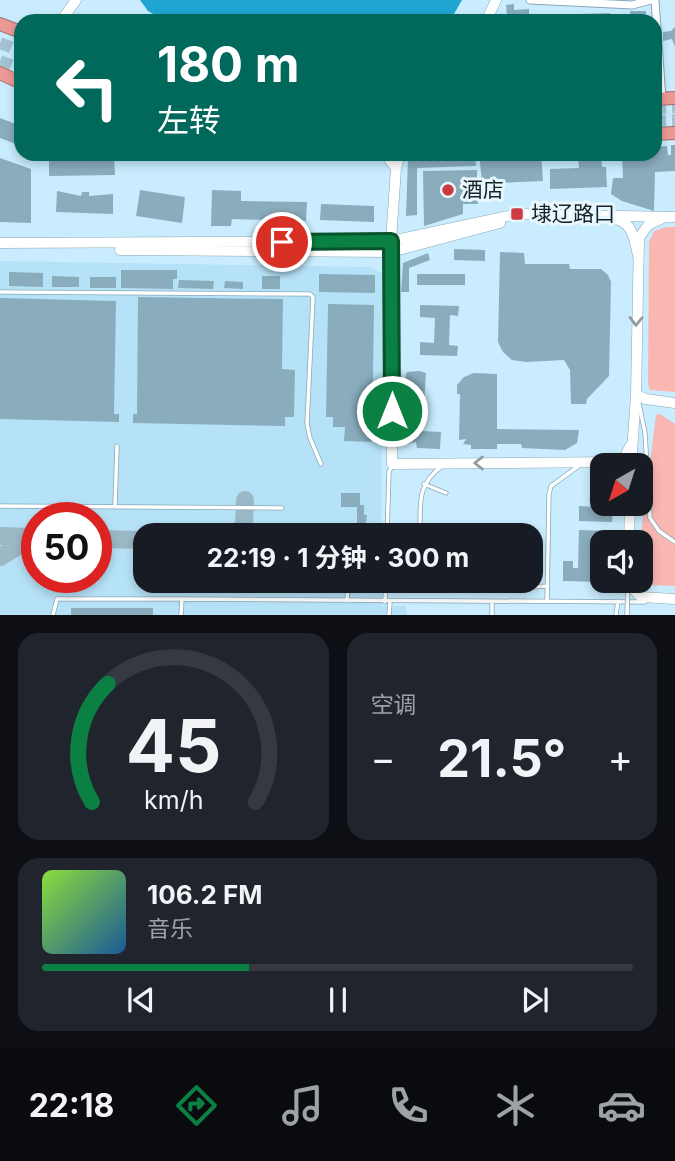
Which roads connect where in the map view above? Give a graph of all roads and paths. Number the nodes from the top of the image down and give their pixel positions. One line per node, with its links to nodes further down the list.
1 (530, 0): 2 (street)
2 (653, 0)
3 (662, 81): 4 (street)
4 (664, 99)
5 (390, 161): 7 (main road)
6 (398, 161): 7 (main road)
7 (396, 168): 10 (main road)
8 (670, 217): 10 (main road); 12 (main road)
9 (0, 243): 10 (main road)
10 (391, 246): 11 (main road); 12 (main road); 22 (main road)
11 (0, 249)
12 (638, 256): 14 (main road, one-way to 14)
13 (0, 292): 21 (lane)
14 (636, 395): 15 (main road); 16 (main road); 30 (lane)
15 (675, 403)
16 (631, 444): 18 (main road); 19 (main road)
17 (117, 446): 26 (lane)
18 (631, 453)
19 (585, 462): 20 (main road, one-way to 20); 32 (lane)
20 (446, 463): 22 (main road); 23 (lane)
21 (321, 464)
22 (392, 464): 28 (lane)
23 (424, 484): 24 (lane); 29 (lane)
24 (446, 493)
25 (0, 506): 26 (lane)
26 (115, 506): 27 (lane)
27 (282, 508)
28 (387, 523)
29 (421, 523)
30 (675, 542)
31 (543, 586): 32 (lane)
32 (547, 586): 39 (lane)
33 (347, 593): 38 (lane)
34 (387, 593): 42 (lane)
35 (628, 593): 49 (lane, bridge)
36 (637, 593): 41 (main road)
37 (182, 600): 38 (lane); 44 (lane); 45 (lane)
38 (346, 601): 42 (lane)
39 (547, 601): 40 (lane); 43 (lane)
40 (618, 601): 41 (lane); 48 (lane)
41 (675, 601)
42 (388, 602): 43 (lane); 46 (lane)
43 (492, 602): 47 (lane)
44 (53, 615)
45 (181, 615)
46 (389, 615)
47 (492, 615)
48 (616, 615)
49 (627, 615)

